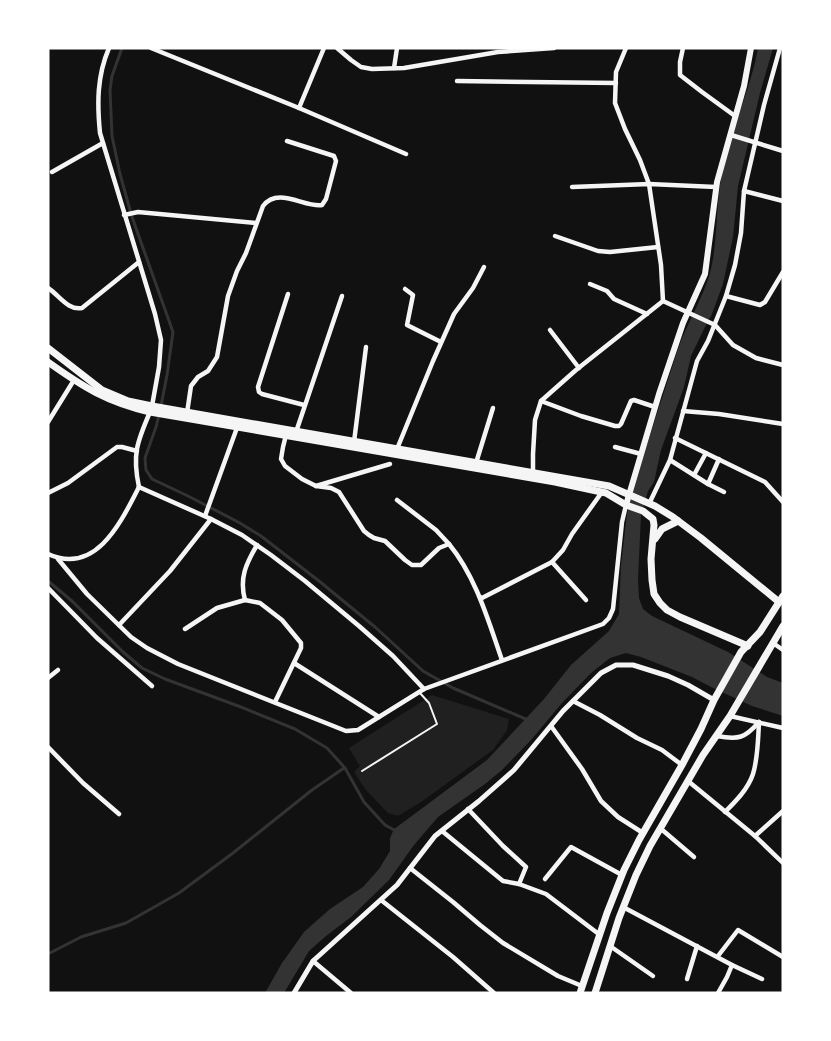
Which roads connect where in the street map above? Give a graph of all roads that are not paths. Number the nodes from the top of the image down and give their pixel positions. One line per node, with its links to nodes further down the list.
1 (109, 48): 21 (street)
2 (151, 48): 17 (street)
3 (324, 48): 17 (street)
4 (337, 48): 14 (street)
5 (397, 48): 14 (street)
6 (554, 48): 11 (street)
7 (626, 48): 16 (street)
8 (682, 48): 18 (street)
9 (751, 48): 18 (main road)
10 (780, 48): 12 (street)
11 (488, 51): 14 (street)
12 (777, 61): 13 (street); 22 (street)
13 (783, 63)
14 (394, 68)
15 (457, 81): 16 (street)
16 (616, 83): 26 (street)
17 (299, 108): 24 (street)
18 (735, 116): 19 (main road)
19 (731, 135): 22 (street); 28 (main road)
20 (287, 141): 32 (street)
21 (103, 143): 25 (street); 31 (street)
22 (756, 143): 23 (street); 29 (street)
23 (783, 152)
24 (406, 154)
25 (52, 172)
26 (649, 184): 27 (street); 28 (street); 34 (street)
27 (572, 187)
28 (716, 187): 45 (main road)
29 (744, 191): 30 (street); 43 (street)
30 (783, 201)
31 (125, 215): 32 (street); 35 (street)
32 (256, 223): 62 (street)
33 (555, 236): 34 (street)
34 (658, 247): 44 (street)
35 (139, 262): 39 (street); 60 (street)
36 (484, 267): 49 (street)
37 (783, 272): 43 (street)
38 (590, 284): 46 (street)
39 (48, 288)
40 (405, 289): 49 (street)
41 (288, 294): 57 (street)
42 (342, 296): 57 (street)
43 (726, 296): 47 (street)
44 (663, 301): 45 (street); 46 (street)
45 (688, 312): 47 (street); 58 (main road)
46 (647, 314): 54 (street)
47 (715, 325): 53 (street); 61 (street)
48 (550, 330): 54 (street)
49 (441, 342): 72 (street)
50 (366, 347): 69 (street)
51 (48, 348): 60 (main road)
52 (48, 362): 55 (main road)
53 (783, 365)
54 (579, 368): 56 (street)
55 (74, 380): 60 (main road); 63 (street)
56 (542, 401): 58 (street); 79 (street)
57 (304, 405): 67 (street)
58 (655, 406): 74 (main road)
59 (493, 408): 78 (street)
60 (152, 410): 62 (main road); 71 (street)
61 (683, 411): 64 (street); 68 (street)
62 (186, 416): 65 (main road)
63 (48, 422)
64 (783, 424)
65 (238, 425): 66 (main road); 92 (street)
66 (287, 433): 67 (main road); 82 (street)
67 (295, 434): 69 (main road)
68 (675, 438): 73 (street); 76 (street)
69 (354, 444): 72 (main road)
70 (615, 447): 74 (street)
71 (137, 451): 83 (street); 86 (street)
72 (397, 452): 78 (main road)
73 (706, 453): 75 (street); 80 (street)
74 (641, 454): 87 (main road)
75 (720, 459): 81 (street); 89 (street)
76 (670, 460): 80 (street); 90 (street)
77 (390, 464): 82 (street)
78 (475, 465): 79 (main road)
79 (533, 475): 84 (main road)
80 (694, 475): 81 (street)
81 (708, 484): 85 (street)
82 (316, 486): 95 (street)
83 (139, 487): 92 (street); 99 (street)
84 (605, 488): 87 (main road); 91 (main road); 100 (street)
85 (724, 492)
86 (48, 493)
87 (630, 495): 90 (main road); 91 (main road)
88 (397, 500): 95 (street)
89 (783, 502)
90 (648, 503): 94 (main road)
91 (627, 505): 97 (main road); 112 (street)
92 (206, 514): 93 (street)
93 (212, 519): 96 (street); 106 (street)
94 (678, 521): 97 (main road); 103 (main road)
95 (449, 544): 102 (street)
96 (257, 545): 104 (street); 117 (street)
97 (652, 546): 110 (main road)
98 (48, 554): 99 (street)
99 (58, 559): 106 (street)
100 (552, 562): 102 (street); 105 (street)
101 (48, 588): 116 (street)
102 (480, 597): 112 (street)
103 (781, 599): 110 (main road)
104 (245, 600): 108 (street); 113 (street)
105 (586, 600)
106 (119, 625): 120 (street)
107 (783, 626): 109 (main road)
108 (185, 629)
109 (773, 643): 111 (street); 121 (main road)
110 (748, 646): 118 (main road)
111 (783, 650)
112 (502, 660): 117 (street)
113 (294, 663): 120 (street); 122 (street)
114 (58, 670): 115 (street)
115 (48, 678)
116 (152, 686)
117 (422, 690): 122 (street); 129 (lane)
118 (714, 700): 119 (street); 128 (main road)
119 (573, 701): 124 (street); 128 (street)
120 (275, 702): 122 (street)
121 (730, 716): 123 (street); 126 (main road)
122 (379, 717)
123 (759, 722): 125 (street); 126 (street); 133 (street)
124 (551, 726): 131 (street); 137 (street)
125 (783, 728)
126 (717, 736): 130 (main road)
127 (48, 747): 134 (street)
128 (682, 765): 137 (main road)
129 (362, 771)
130 (688, 781): 133 (street); 135 (main road)
131 (468, 809): 136 (street); 144 (street)
132 (783, 811): 138 (street)
133 (725, 812): 138 (street)
134 (119, 814)
135 (660, 828): 139 (street); 146 (main road)
136 (442, 831): 141 (street); 144 (street)
137 (643, 833): 142 (main road)
138 (755, 836): 140 (street)
139 (694, 857)
140 (783, 863)
141 (410, 868): 145 (street); 159 (street)
142 (622, 875): 143 (street); 147 (main road)
143 (545, 879)
144 (519, 884): 147 (street)
145 (381, 900): 154 (street); 162 (street)
146 (623, 907): 148 (main road); 149 (street)
147 (600, 935): 150 (main road)
148 (610, 946): 153 (main road); 156 (street)
149 (697, 946): 151 (street); 157 (street)
150 (593, 955): 153 (main road); 159 (main road)
151 (718, 956): 152 (street); 155 (street)
152 (783, 957)
153 (607, 958): 163 (main road)
154 (313, 961): 160 (street); 161 (street)
155 (732, 965): 158 (street); 164 (street)
156 (653, 976)
157 (687, 979)
158 (762, 979)
159 (581, 990)
160 (294, 993)
161 (351, 993)
162 (494, 993)
163 (595, 993)
164 (718, 993)

